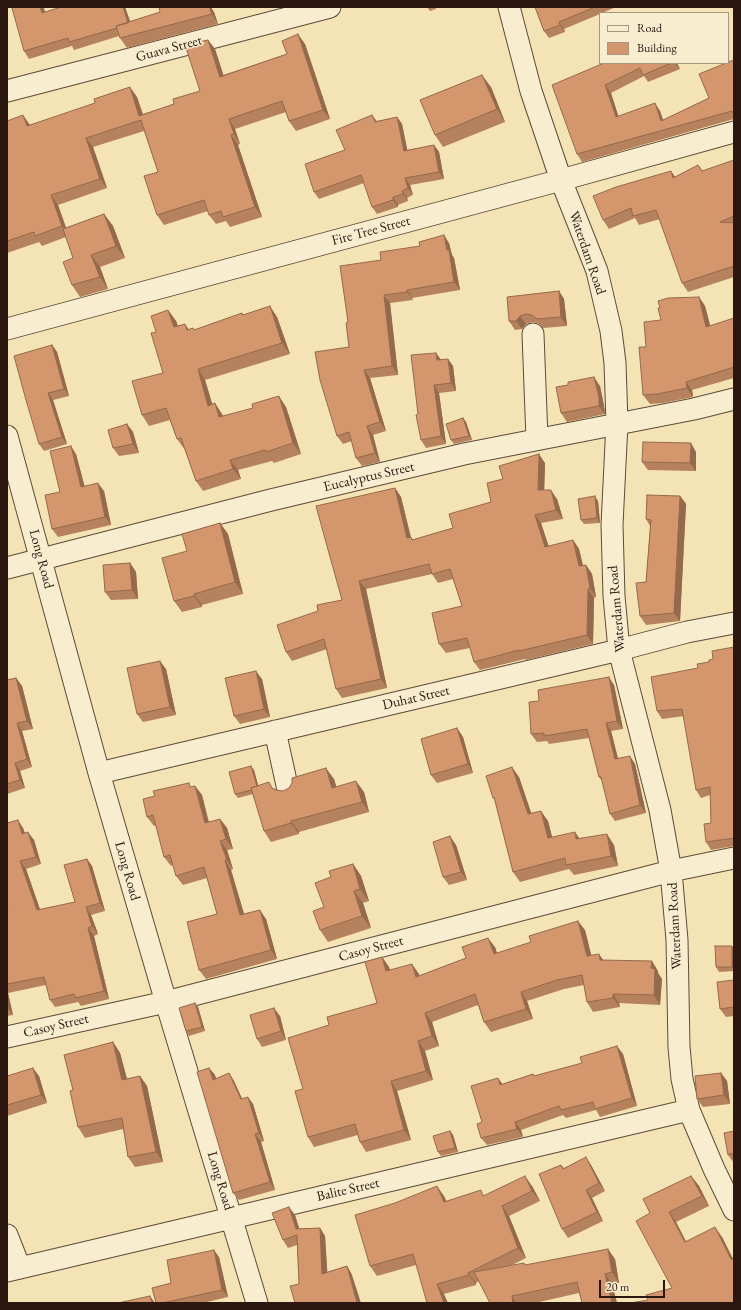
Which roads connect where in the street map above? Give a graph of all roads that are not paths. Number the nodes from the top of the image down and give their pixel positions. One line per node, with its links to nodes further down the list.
1 (330, 7): 3 (street, Guava Street)
2 (509, 7): 5 (street, Waterdam Road)
3 (7, 91)
4 (734, 132): 5 (street, Fire Tree Street)
5 (561, 180): 6 (street, Fire Tree Street); 9 (street, Waterdam Road)
6 (7, 328)
7 (533, 334): 11 (street)
8 (734, 400): 9 (street, Eucalyptus Street)
9 (617, 423): 11 (street, Eucalyptus Street); 15 (street, Waterdam Road)
10 (7, 436): 12 (street, Long Road)
11 (537, 439): 12 (street, Eucalyptus Street)
12 (42, 559): 13 (street, Eucalyptus Street); 17 (street, Long Road)
13 (7, 568)
14 (734, 623): 15 (street, Duhat Street)
15 (619, 650): 16 (street, Duhat Street); 20 (street, Waterdam Road)
16 (275, 731): 17 (street, Duhat Street); 18 (street)
17 (99, 773): 21 (street, Long Road)
18 (288, 790)
19 (734, 858): 20 (street, Casoy Street)
20 (671, 871): 21 (street, Casoy Street); 23 (street, Waterdam Road)
21 (166, 1002): 22 (street, Casoy Street); 25 (street, Long Road)
22 (7, 1037)
23 (689, 1110): 24 (street, Waterdam Road); 25 (street, Balite Street)
24 (732, 1202)
25 (231, 1218): 27 (street, Balite Street); 28 (street, Long Road)
26 (7, 1236): 27 (street)
27 (14, 1269)
28 (258, 1303)

